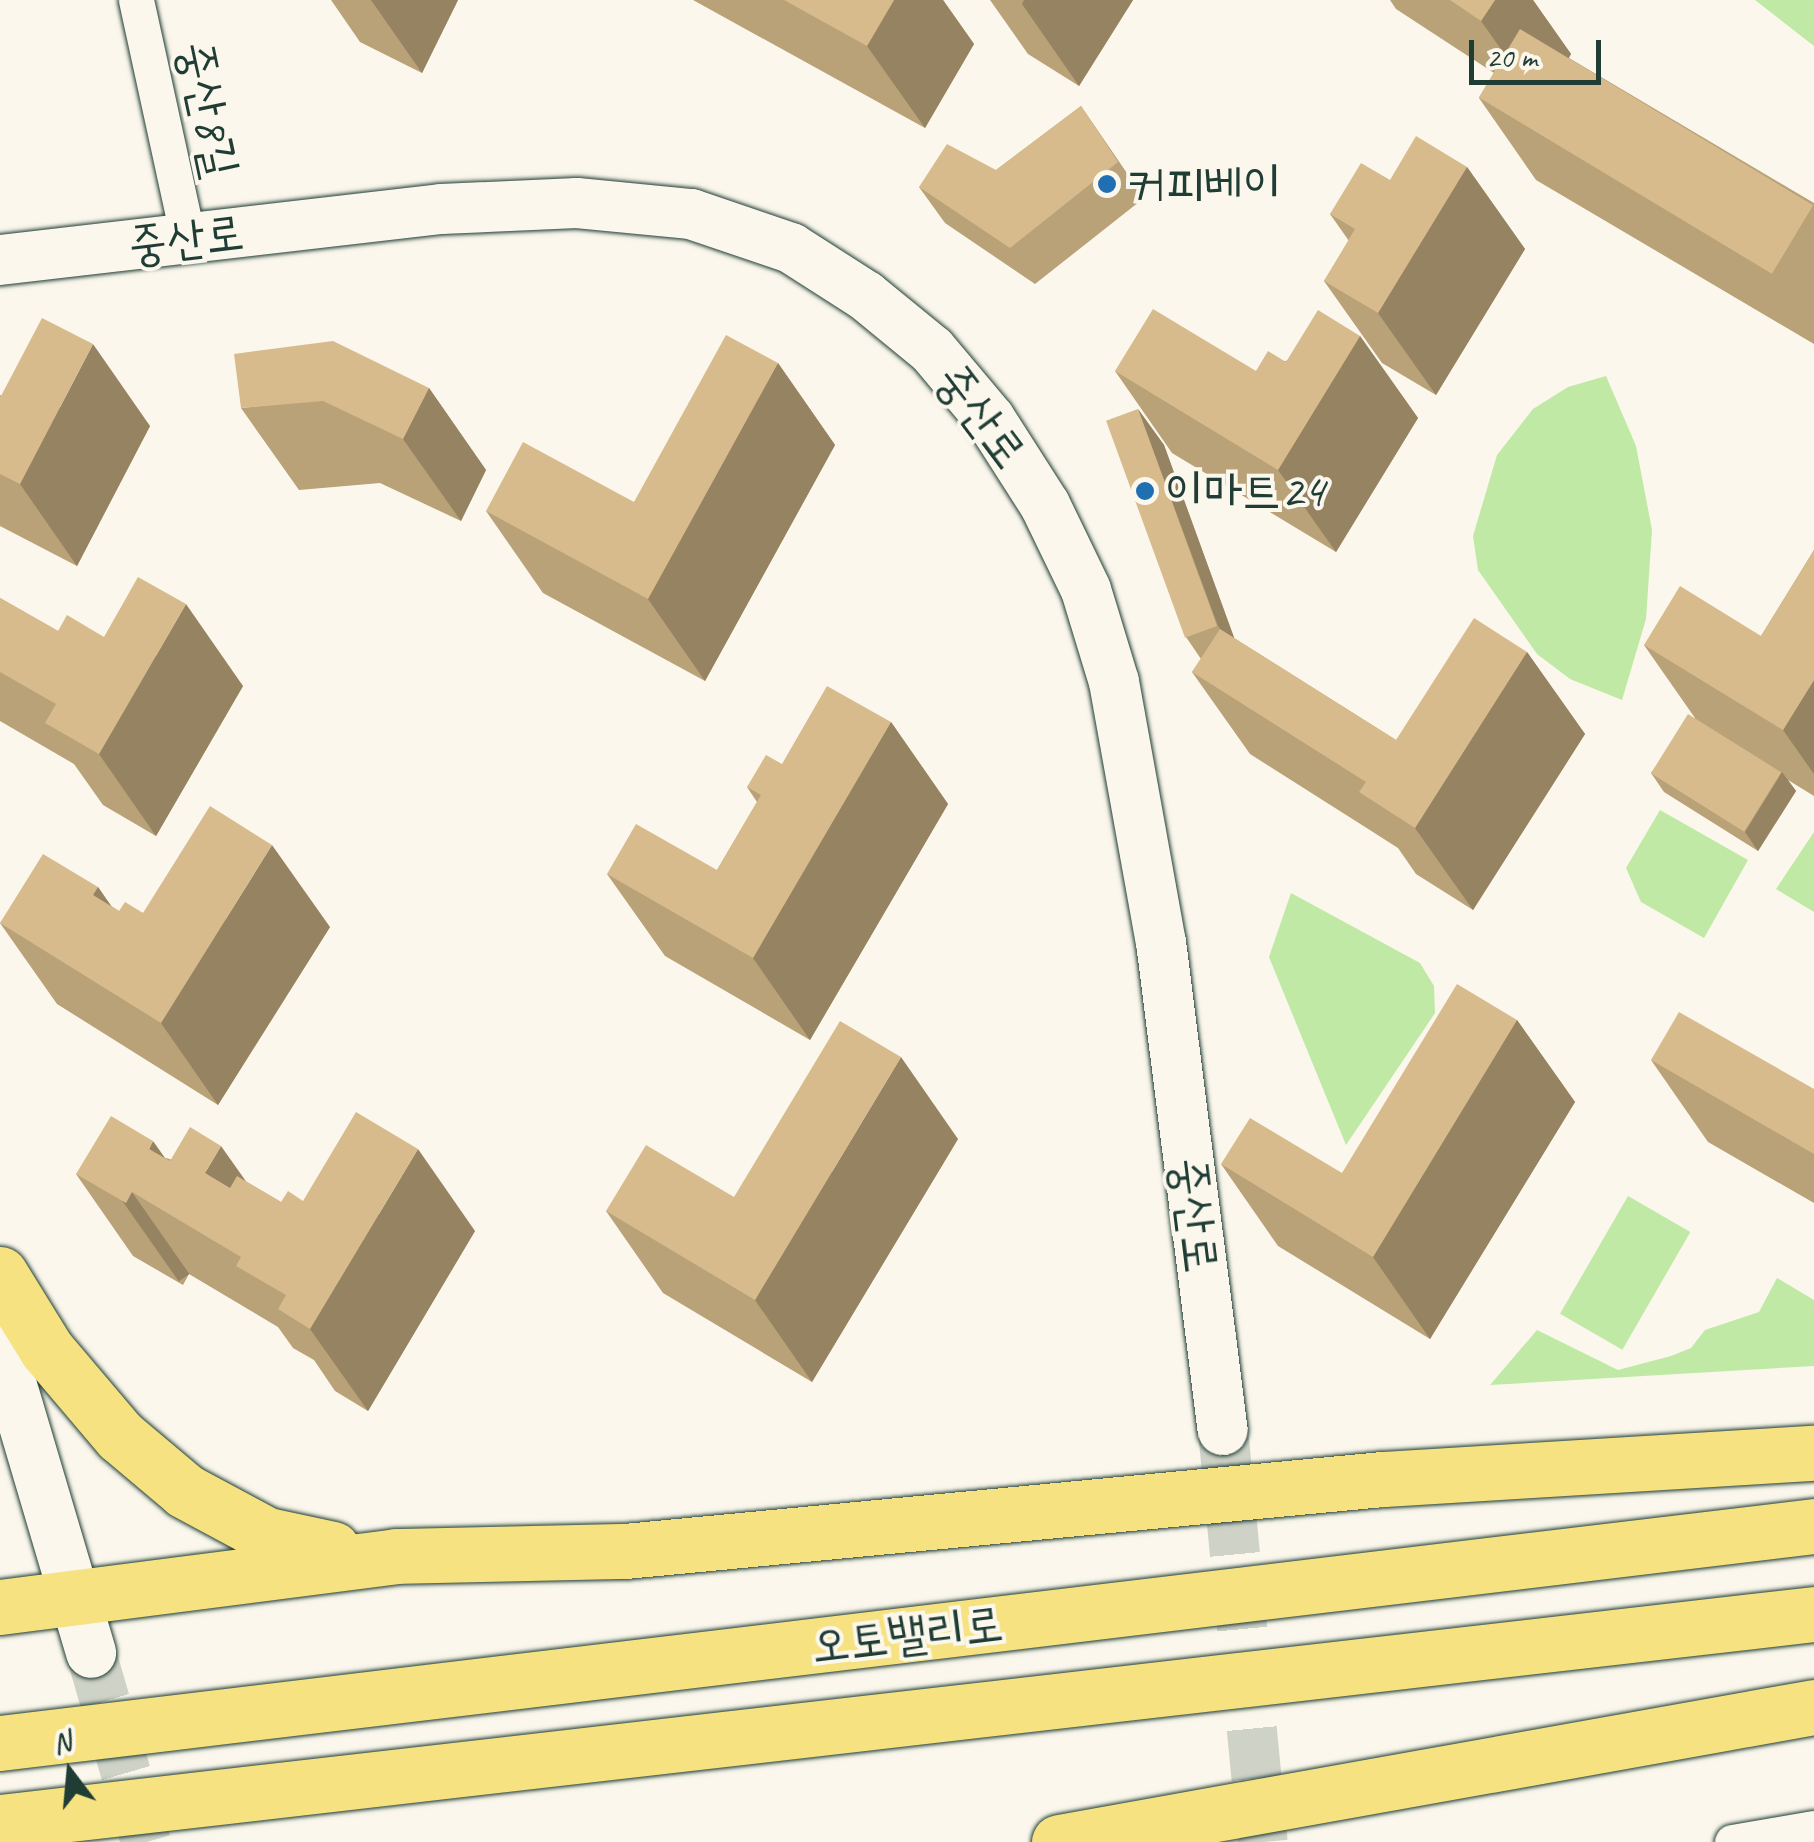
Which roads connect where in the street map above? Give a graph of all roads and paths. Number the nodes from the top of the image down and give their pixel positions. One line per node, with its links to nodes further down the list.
1 (136, 0): 2 (street, 중산8길)
2 (188, 239): 3 (street, 중산로); 6 (street, 중산로)
3 (0, 260)
4 (0, 1274): 9 (highway)
5 (0, 1345): 10 (street)
6 (1222, 1430)
7 (1814, 1453): 9 (highway)
8 (1814, 1526): 15 (highway, 오토밸리로)
9 (396, 1556): 10 (highway)
10 (74, 1592): 11 (highway); 13 (street)
11 (0, 1606)
12 (1814, 1614): 16 (highway, 오토밸리로)
13 (92, 1654)
14 (1814, 1707): 18 (highway)
15 (0, 1743)
16 (0, 1822)
17 (1814, 1828): 19 (street)
18 (1058, 1842)
19 (1732, 1842)

